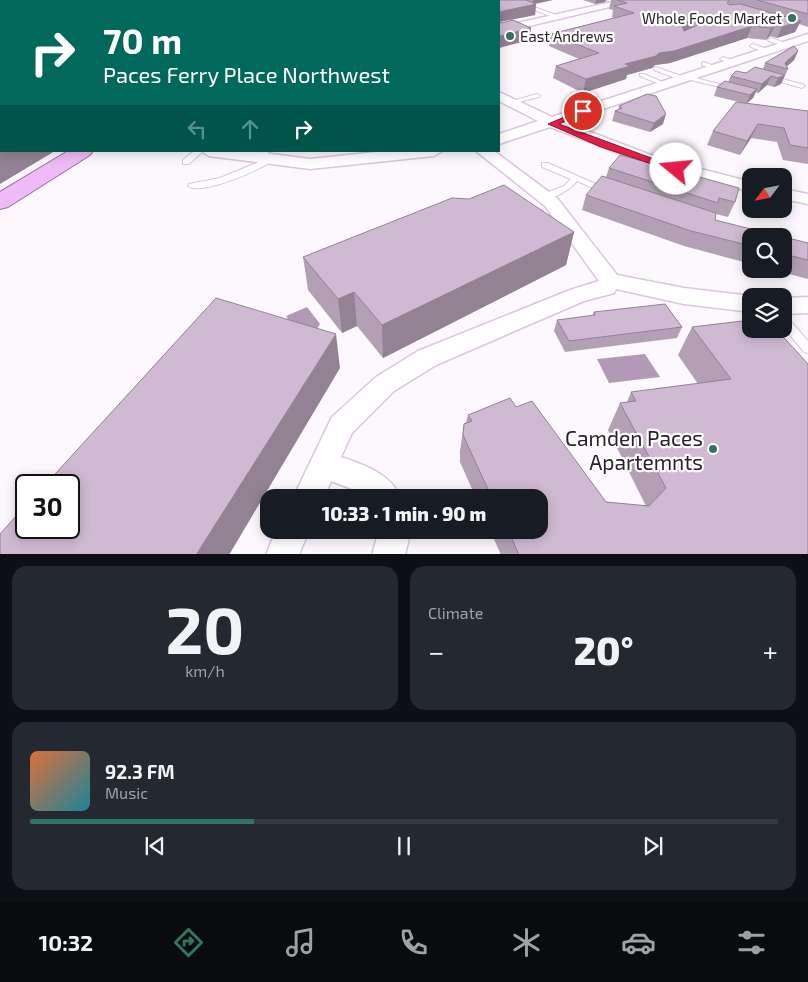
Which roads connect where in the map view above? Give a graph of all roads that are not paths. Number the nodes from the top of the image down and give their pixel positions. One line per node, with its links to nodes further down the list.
1 (514, 0): 3 (lane)
2 (619, 3): 3 (street)
3 (576, 12): 4 (street)
4 (500, 30)
5 (805, 32): 7 (street)
6 (656, 69): 7 (lane)
7 (694, 72): 10 (street); 12 (lane)
8 (760, 74): 11 (lane)
9 (642, 75): 10 (lane)
10 (664, 84): 15 (street)
11 (802, 86)
12 (736, 90)
13 (536, 96): 14 (lane)
14 (505, 99): 15 (street)
15 (552, 124): 16 (street); 25 (street)
16 (500, 139)
17 (678, 149): 25 (lane)
18 (81, 152): 35 (main road)
19 (198, 152): 24 (lane)
20 (222, 152): 23 (street)
21 (424, 152): 23 (street)
22 (485, 152): 31 (street)
23 (266, 155): 29 (lane)
24 (186, 162)
25 (665, 165): 28 (street)
26 (545, 166): 27 (lane)
27 (576, 178): 30 (lane); 31 (lane)
28 (742, 185)
29 (192, 186)
30 (610, 192)
31 (540, 194): 33 (street); 36 (street)
32 (792, 196): 34 (street)
33 (519, 199)
34 (808, 199)
35 (0, 202)
36 (610, 281): 37 (street); 42 (street)
37 (742, 303)
38 (808, 305): 39 (street)
39 (792, 306)
40 (792, 331): 41 (lane)
41 (808, 350)
42 (323, 465): 43 (street); 44 (street)
43 (312, 489)
44 (375, 489)
45 (289, 539): 47 (street)
46 (392, 539): 48 (street)
47 (282, 554)
48 (388, 554)

